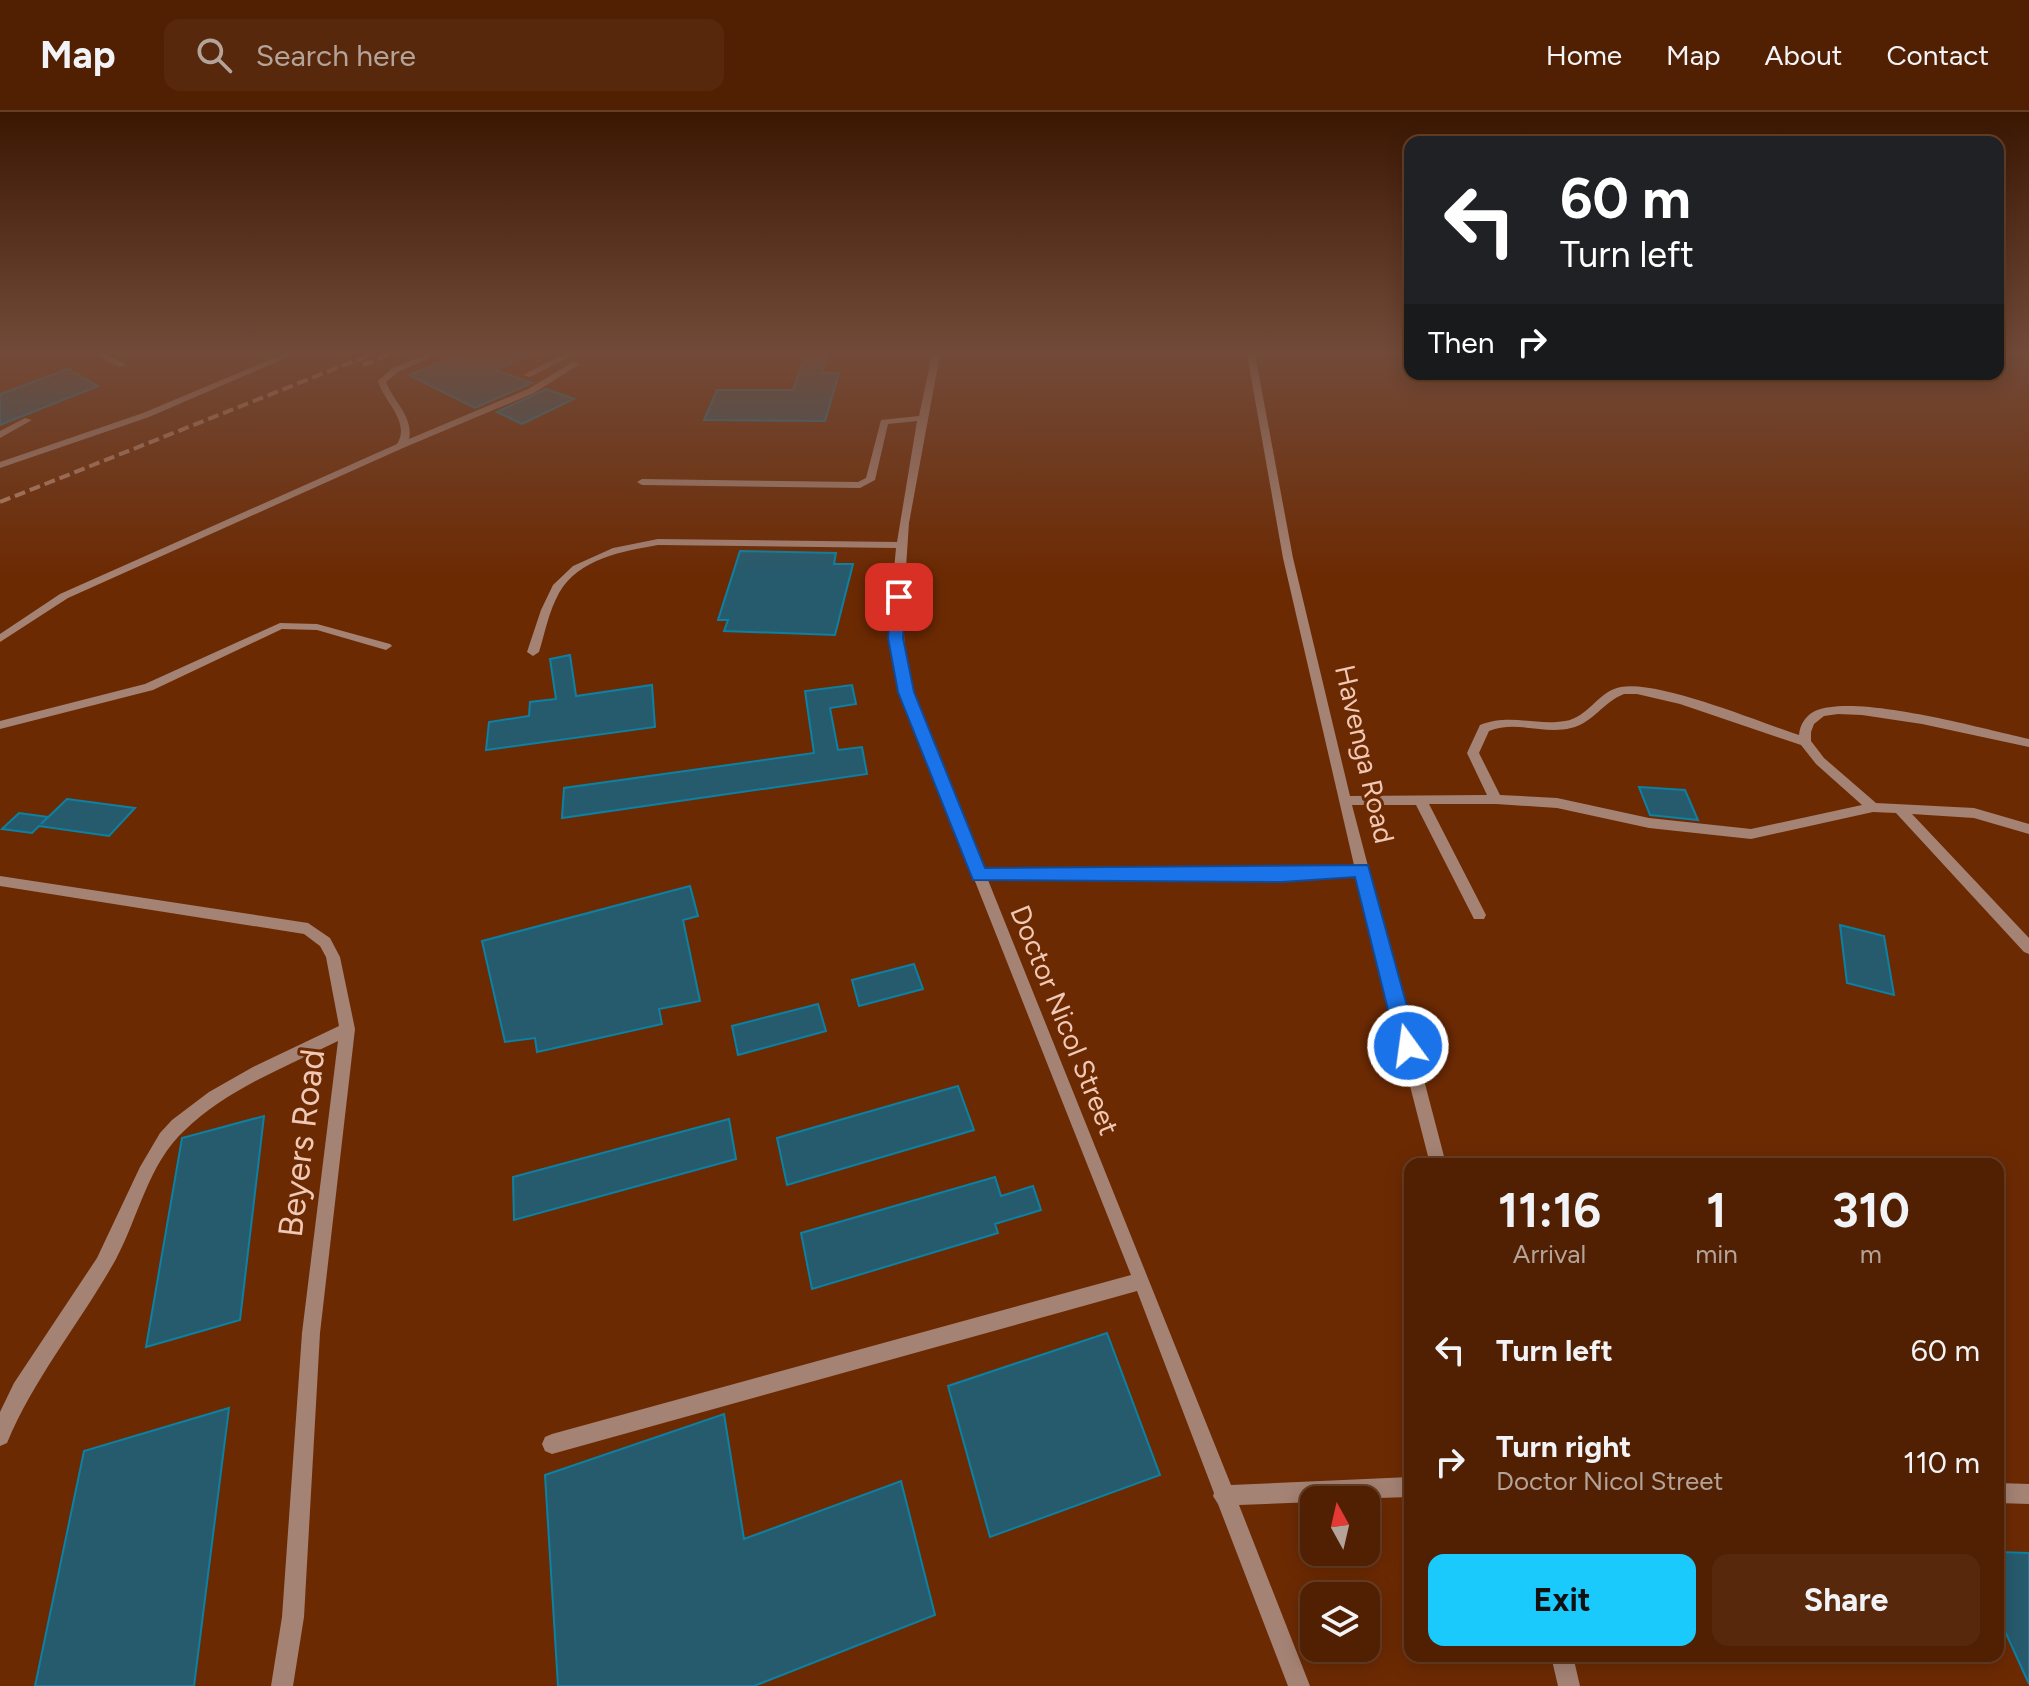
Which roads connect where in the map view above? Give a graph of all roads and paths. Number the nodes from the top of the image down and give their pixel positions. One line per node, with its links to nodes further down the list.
1 (107, 427): 8 (street)
2 (407, 427): 7 (street)
3 (444, 427): 7 (street)
4 (881, 427): 9 (street)
5 (921, 427): 10 (street, Doctor Nicol Street)
6 (1262, 427): 18 (street, Havenga Road)
7 (400, 446): 11 (street)
8 (0, 465)
9 (642, 482)
10 (903, 545): 13 (street); 24 (street, Doctor Nicol Street)
11 (0, 639)
12 (386, 646): 14 (street)
13 (533, 652)
14 (0, 725)
15 (1805, 742): 16 (street); 17 (street); 20 (street)
16 (2029, 743)
17 (1496, 799): 19 (street); 20 (street)
18 (1344, 801): 19 (street); 23 (street, Havenga Road)
19 (1421, 801): 26 (street)
20 (1873, 807): 21 (street)
21 (1898, 807): 22 (street); 27 (street)
22 (2029, 829)
23 (1362, 870): 24 (street); 29 (street, Havenga Road)
24 (979, 875): 30 (street, Doctor Nicol Street)
25 (0, 881): 28 (street, Beyers Road)
26 (1479, 915)
27 (2029, 948)
28 (347, 1029): 31 (street); 38 (street, Beyers Road)
29 (1436, 1158)
30 (1142, 1281): 32 (street); 36 (street, Doctor Nicol Street)
31 (0, 1436)
32 (552, 1444)
33 (1404, 1487): 36 (street)
34 (2004, 1493): 35 (street)
35 (2029, 1494)
36 (1223, 1496): 39 (street, Doctor Nicol Street)
37 (1563, 1662): 40 (street)
38 (282, 1686)
39 (1299, 1686)
40 (1569, 1686)

